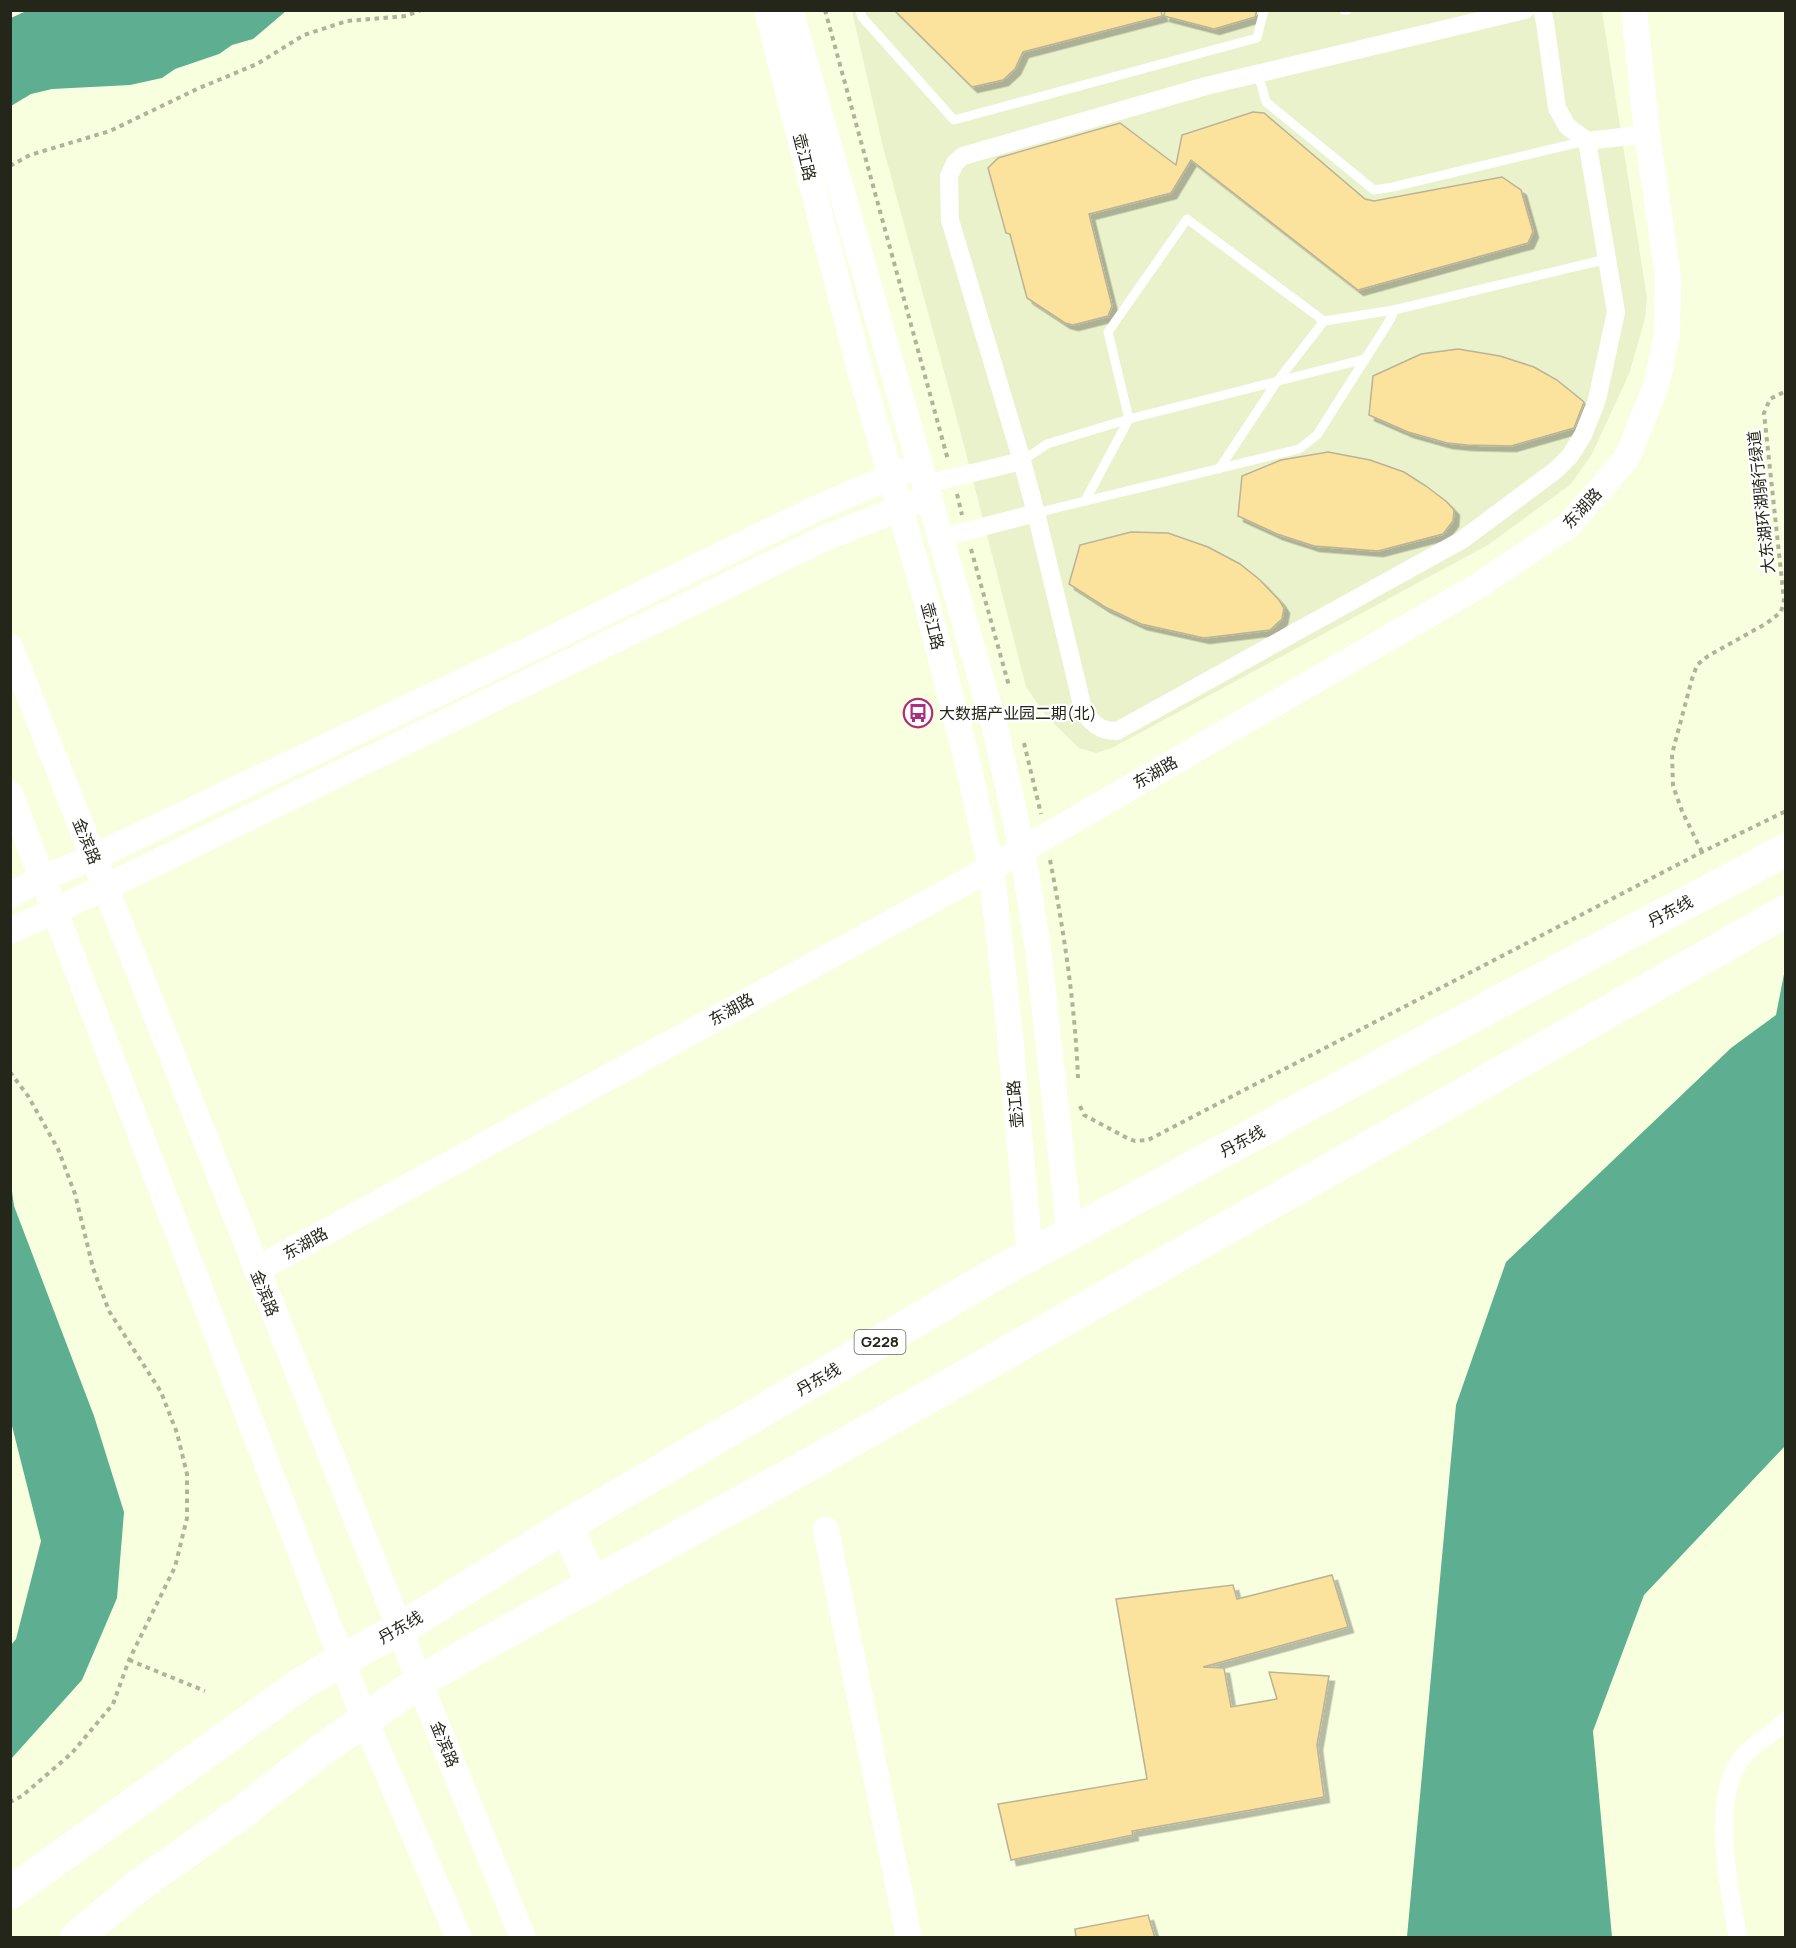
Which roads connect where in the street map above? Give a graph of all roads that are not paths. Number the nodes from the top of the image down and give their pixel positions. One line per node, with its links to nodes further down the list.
1 (767, 10): 19 (main road, 壶江路)
2 (790, 10): 20 (main road, 壶江路)
3 (860, 10): 4 (lane)
4 (1264, 10)
5 (1526, 10): 8 (street)
6 (1542, 10): 10 (street)
7 (1634, 10): 9 (main road, 东湖路)
8 (1258, 73): 10 (lane); 17 (street)
9 (1647, 134): 10 (street); 27 (main road, 东湖路)
10 (1587, 141): 11 (street)
11 (1607, 259): 12 (lane); 23 (street)
12 (1394, 310): 13 (lane); 14 (lane)
13 (1323, 321): 15 (lane); 16 (lane)
14 (1365, 358): 15 (lane); 18 (lane)
15 (1276, 383): 16 (lane); 18 (lane)
16 (1129, 419): 17 (lane); 21 (lane)
17 (1022, 461): 20 (street); 23 (street)
18 (1219, 469): 21 (lane)
19 (890, 476): 20 (main road); 22 (main road, 壶江路); 29 (main road)
20 (925, 482): 22 (main road); 24 (main road, 壶江路)
21 (1085, 501): 23 (lane)
22 (900, 509): 30 (main road, 壶江路); 32 (main road)
23 (1036, 513): 24 (street)
24 (940, 538): 27 (main road, 壶江路)
25 (10, 647): 29 (main road, 金滨路)
26 (10, 794): 31 (main road)
27 (1022, 849): 30 (main road, 东湖路); 37 (main road, 壶江路)
28 (1785, 850): 37 (highway, 丹东线 / G228)
29 (94, 857): 31 (main road); 32 (main road, 金滨路)
30 (991, 868): 38 (main road, 壶江路); 39 (main road, 东湖路)
31 (43, 878): 33 (main road); 34 (main road)
32 (106, 886): 34 (main road); 39 (main road, 金滨路)
33 (10, 895)
34 (55, 910): 36 (main road); 44 (main road)
35 (1782, 912): 42 (highway)
36 (10, 931)
37 (1070, 1234): 38 (highway, 丹东线 / G228)
38 (1030, 1255): 40 (highway, 丹东线 / G228)
39 (256, 1270): 43 (main road, 金滨路)
40 (566, 1526): 42 (highway); 43 (highway, 丹东线 / G228)
41 (826, 1530): 52 (main road)
42 (593, 1584): 45 (highway)
43 (400, 1629): 44 (highway, 丹东线 / G228); 45 (main road, 金滨路)
44 (343, 1659): 46 (main road); 48 (highway, 丹东线 / G228)
45 (419, 1682): 46 (highway); 51 (main road, 金滨路)
46 (365, 1720): 49 (highway); 50 (main road)
47 (1785, 1721): 53 (street)
48 (10, 1893)
49 (76, 1938)
50 (459, 1938)
51 (523, 1938)
52 (909, 1938)
53 (1738, 1938)

